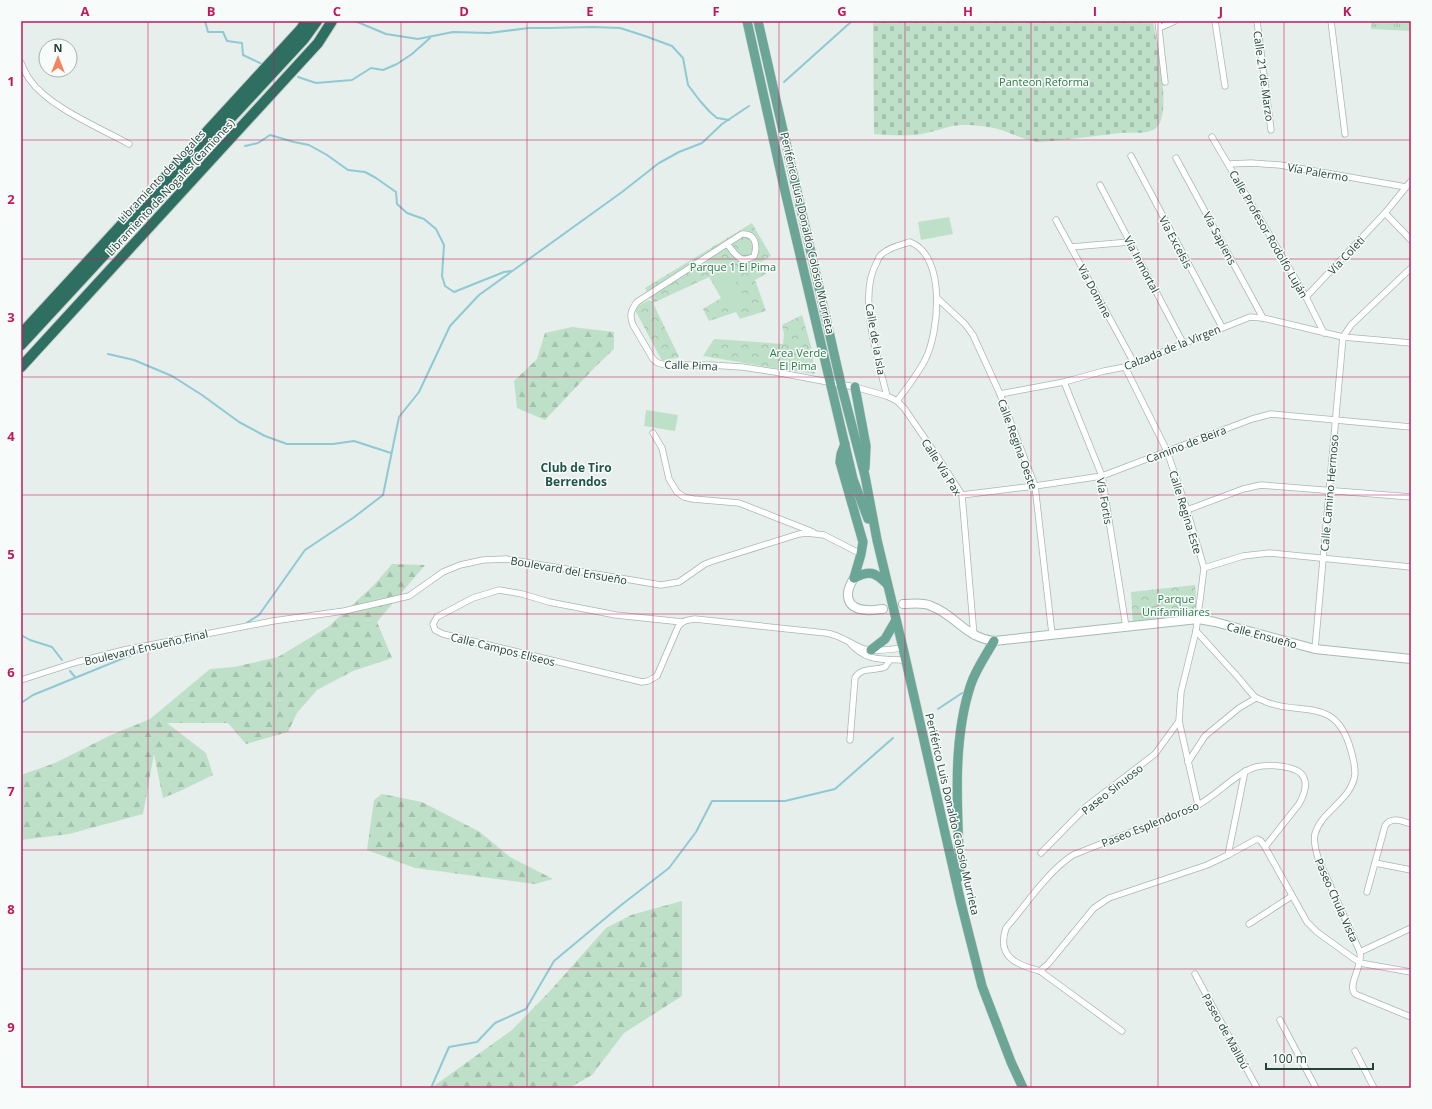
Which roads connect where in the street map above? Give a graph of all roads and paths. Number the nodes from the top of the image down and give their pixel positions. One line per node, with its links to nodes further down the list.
1 (306, 21): 38 (highway, Libramiento de Nogales)
2 (317, 21): 42 (highway, Libramiento de Nogales)
3 (326, 21): 43 (highway)
4 (332, 21): 45 (highway, Libramiento de Nogales (Camiones))
5 (747, 21): 47 (main road, Periférico Luis Donaldo Colosio Murrieta)
6 (758, 21): 49 (main road, Periférico Luis Donaldo Colosio Murrieta)
7 (1158, 21): 12 (street)
8 (1176, 21): 12 (street)
9 (1215, 21): 15 (street)
10 (1257, 21): 16 (street, Calle 21 de Marzo)
11 (1331, 21): 17 (street)
12 (1159, 28): 14 (street)
13 (21, 63): 19 (street)
14 (1166, 82)
15 (1225, 86)
16 (1271, 130)
17 (1345, 134)
18 (1212, 137): 22 (street, Calle Profesor Rodolfo Luján)
19 (129, 144)
20 (1131, 156): 36 (street, Vía Excelsis)
21 (1176, 158): 35 (street, Vía Sapiens)
22 (1229, 164): 25 (street, Vía Palermo); 33 (street, Calle Profesor Rodolfo Luján)
23 (1411, 181): 25 (street, Vía Coleti)
24 (1100, 185): 29 (street, Vía Inmortal)
25 (1406, 187): 26 (street, Vía Coleti)
26 (1385, 213): 28 (street); 33 (street, Vía Coleti)
27 (1056, 220): 31 (street, Vía Domine)
28 (1411, 240)
29 (1130, 242): 31 (street); 40 (street, Vía Inmortal)
30 (727, 244): 30 (street, Calle Pima); 47 (street, Calle Pima)
31 (1071, 247): 44 (street, Vía Domine)
32 (1411, 268): 39 (street)
33 (1306, 297): 37 (street, Calle Profesor Rodolfo Luján)
34 (937, 298): 51 (street, Calle Regina Oeste); 52 (street, Calle de la Isla); 53 (street, Calle de la Isla)
35 (1263, 318): 36 (street, Calzada de la Virgen); 37 (street, Calzada de la Virgen)
36 (1222, 327): 40 (street, Calzada de la Virgen)
37 (1324, 333): 39 (street, Calzada de la Virgen)
38 (21, 334)
39 (1343, 337): 41 (street, Calzada de la Virgen); 54 (street, Calle Camino Hermoso)
40 (1183, 343): 44 (street, Calzada de la Virgen)
41 (1411, 343)
42 (21, 345)
43 (21, 358)
44 (1134, 363): 46 (street, Calzada de la Virgen)
45 (21, 367)
46 (1125, 367): 48 (street, Calzada de la Virgen); 58 (street, Calle Regina Este)
47 (830, 382): 49 (street, Calle Vía Pax); 57 (main road, Periférico Luis Donaldo Colosio Murrieta)
48 (1064, 382): 51 (street, Calzada de la Virgen); 60 (street, Vía Fortis)
49 (841, 384): 50 (street, Calle Vía Pax); 59 (main road, Periférico Luis Donaldo Colosio Murrieta)
50 (855, 387): 52 (street, Calle Vía Pax); 59 (main road)
51 (1000, 394): 62 (street, Calle Regina Oeste)
52 (887, 396): 53 (street, Calle Vía Pax)
53 (897, 401): 64 (street, Calle Vía Pax)
54 (1335, 420): 55 (street, Camino de Beira); 58 (street, Camino de Beira); 63 (street, Calle Camino Hermoso)
55 (1411, 427)
56 (653, 433): 67 (street)
57 (844, 444): 61 (main road, Periférico Luis Donaldo Colosio Murrieta); 69 (main road)
58 (1167, 451): 60 (street, Camino de Beira); 66 (street, Calle Regina Este)
59 (865, 476): 61 (main road); 68 (main road, Periférico Luis Donaldo Colosio Murrieta)
60 (1102, 476): 62 (street, Camino de Beira); 81 (street, Vía Fortis)
61 (853, 479): 68 (main road, Periférico Luis Donaldo Colosio Murrieta)
62 (1035, 486): 64 (street, Camino de Beira); 83 (street, Calle Regina Oeste)
63 (1330, 491): 65 (street); 66 (street); 70 (street, Calle Camino Hermoso)
64 (962, 495): 84 (street, Calle Vía Pax)
65 (1411, 497)
66 (1187, 510): 72 (street, Calle Regina Este)
67 (815, 533): 69 (street, Boulevard del Ensueño); 79 (street, Boulevard del Ensueño)
68 (877, 540): 74 (main road, Periférico Luis Donaldo Colosio Murrieta)
69 (861, 554): 73 (main road)
70 (1323, 559): 71 (street); 72 (street); 87 (street, Calle Camino Hermoso)
71 (1411, 567)
72 (1204, 568): 77 (street, Calle Regina Este)
73 (854, 578): 74 (main road); 76 (street)
74 (887, 584): 78 (main road, Periférico Luis Donaldo Colosio Murrieta)
75 (903, 604): 84 (street)
76 (883, 609)
77 (1198, 619): 81 (street, Calle Ensueño); 82 (street); 87 (street, Calle Ensueño)
78 (896, 620): 86 (main road, Periférico Luis Donaldo Colosio Murrieta); 88 (main road)
79 (273, 621): 92 (street, Boulevard Ensueño Final)
80 (682, 622): 80 (street, Calle Campos Eliseos); 88 (street, Calle Campos Eliseos)
81 (1126, 627): 83 (street, Calle Ensueño)
82 (1196, 631): 93 (street); 94 (street)
83 (1052, 634): 85 (street, Calle Ensueño)
84 (974, 636): 85 (street)
85 (994, 641): 107 (main road)
86 (903, 648): 88 (street); 91 (main road, Periférico Luis Donaldo Colosio Murrieta)
87 (1315, 649): 89 (street, Calle Ensueño)
88 (865, 650): 90 (street, Calle Campos Eliseos)
89 (1411, 659)
90 (890, 660): 91 (street, Calle Campos Eliseos); 95 (street)
91 (906, 660): 107 (main road, Periférico Luis Donaldo Colosio Murrieta)
92 (21, 680)
93 (1256, 698): 96 (street); 110 (street, Paseo Chula Vista)
94 (1179, 721): 96 (street); 101 (street, Paseo Sinuoso)
95 (850, 740)
96 (1188, 762): 98 (street)
97 (1245, 771): 98 (street, Paseo Esplendoroso); 100 (street, Paseo Esplendoroso); 102 (street)
98 (1198, 805): 111 (street, Paseo Esplendoroso)
99 (1411, 824): 103 (street)
100 (1265, 847): 102 (street); 106 (street)
101 (1040, 853)
102 (1228, 855): 111 (street)
103 (1375, 862): 104 (street); 105 (street)
104 (1411, 870)
105 (1367, 892)
106 (1292, 896): 108 (street); 110 (street)
107 (961, 903): 118 (main road, Periférico Luis Donaldo Colosio Murrieta)
108 (1249, 924)
109 (1411, 928): 110 (street)
110 (1360, 957): 112 (street); 114 (street)
111 (1040, 971): 116 (street)
112 (1411, 972)
113 (1195, 974): 119 (street, Paseo de Malibú)
114 (1411, 1016)
115 (1280, 1020): 120 (street)
116 (1122, 1031)
117 (1355, 1051): 121 (street)
118 (1023, 1088)
119 (1257, 1088)
120 (1316, 1088)
121 (1374, 1088)

